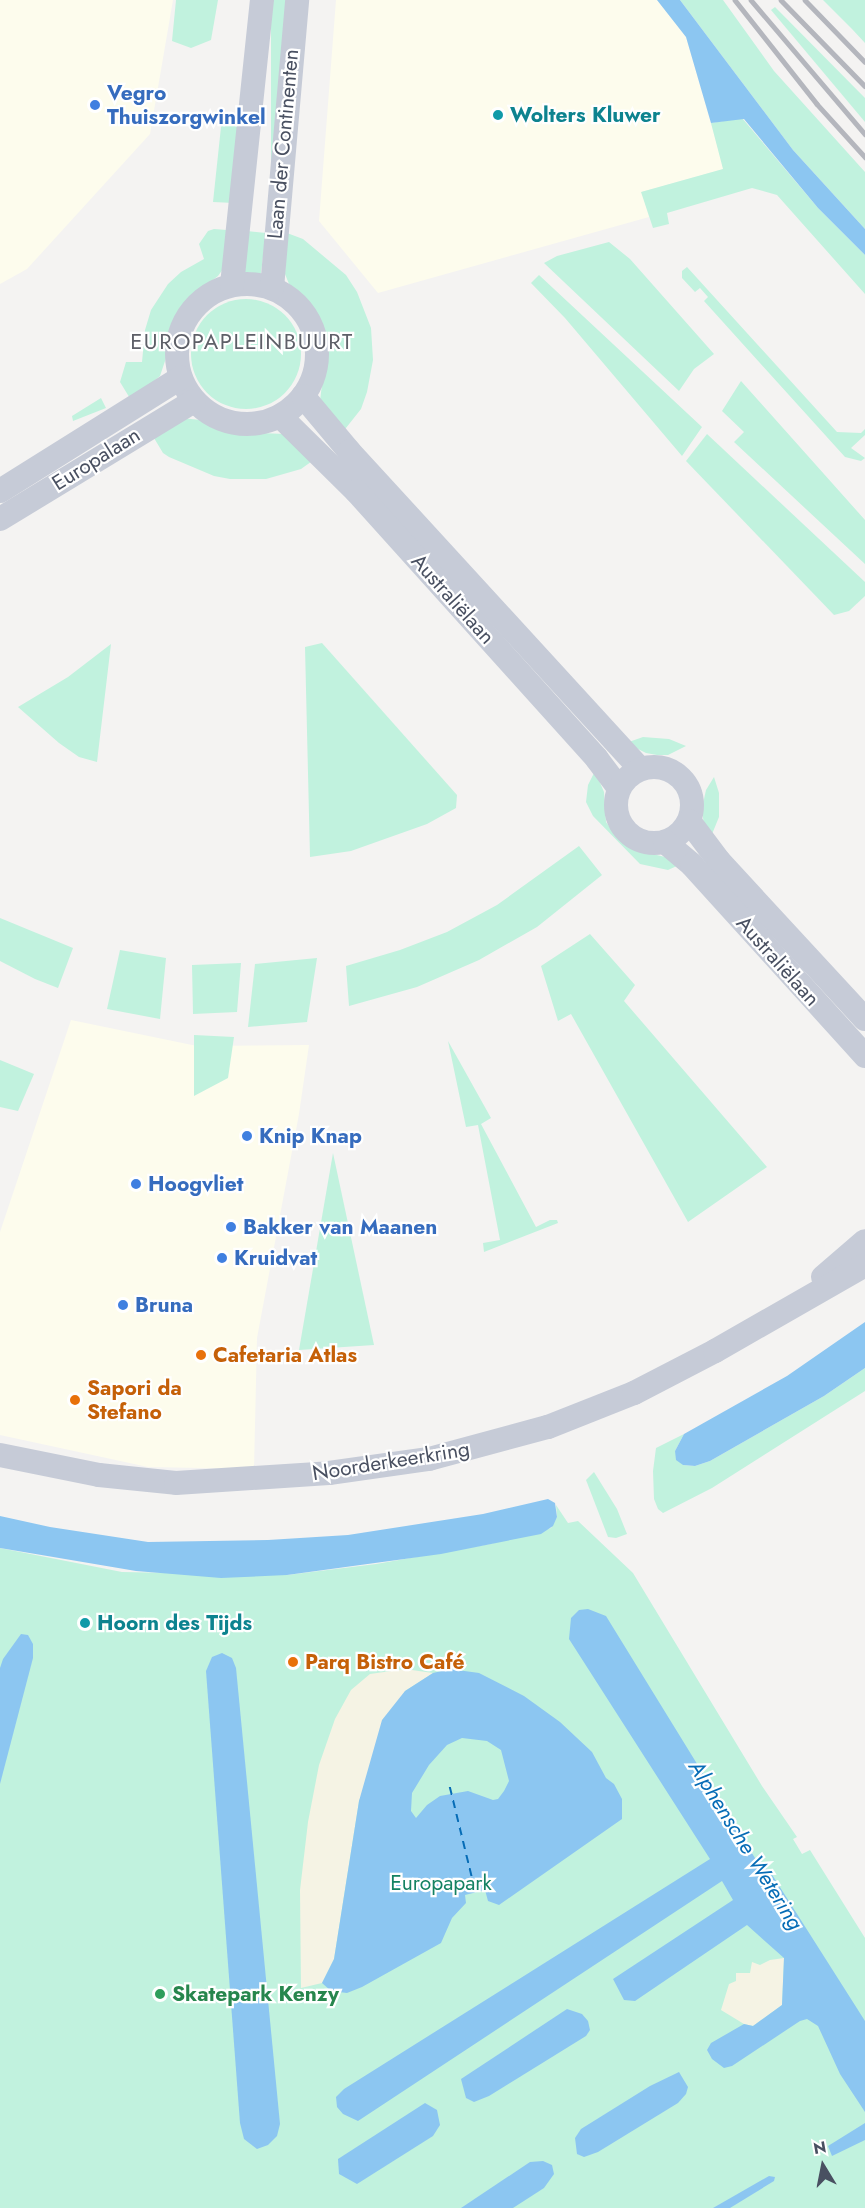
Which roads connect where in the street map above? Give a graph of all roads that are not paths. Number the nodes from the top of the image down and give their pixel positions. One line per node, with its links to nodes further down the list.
1 (262, 0): 3 (street, Laan der Continenten)
2 (297, 0): 4 (street, Laan der Continenten)
3 (232, 285): 4 (street); 5 (street)
4 (272, 288): 6 (street)
5 (180, 378): 7 (street); 9 (street, Europalaan)
6 (303, 396): 8 (street); 11 (street, Australiëlaan)
7 (194, 401): 8 (street); 10 (street, Europalaan)
8 (280, 416): 12 (street, Australiëlaan)
9 (0, 491)
10 (0, 519)
11 (640, 769): 12 (street); 13 (street)
12 (619, 788): 14 (street)
13 (689, 821): 14 (street); 15 (street, Australiëlaan)
14 (665, 842): 16 (street, Australiëlaan)
15 (865, 1019)
16 (865, 1056)
17 (865, 1241): 19 (street, Noorderkeerkring)
18 (865, 1265): 19 (street, Noorderkeerkring)
19 (789, 1306): 20 (street, Noorderkeerkring)
20 (0, 1455)

